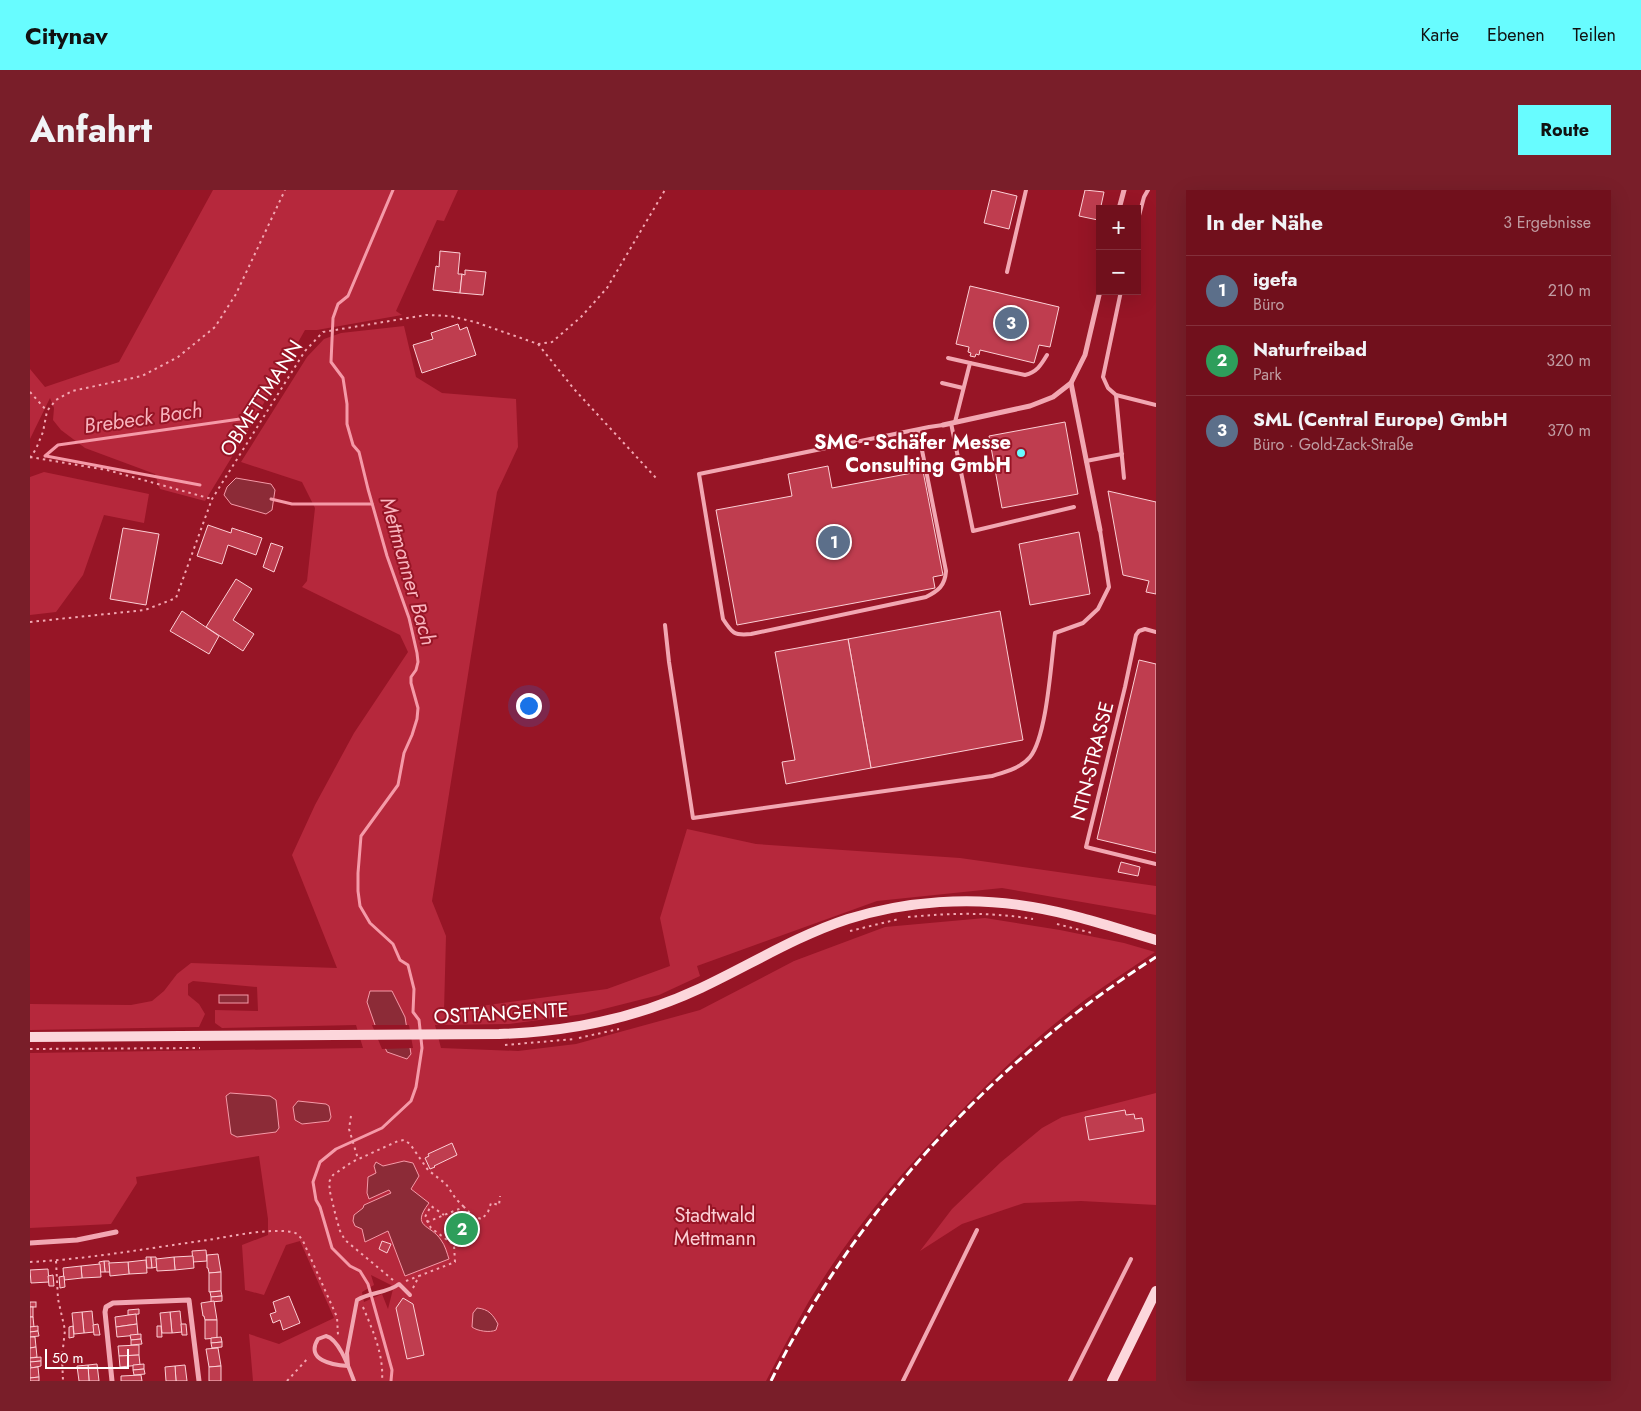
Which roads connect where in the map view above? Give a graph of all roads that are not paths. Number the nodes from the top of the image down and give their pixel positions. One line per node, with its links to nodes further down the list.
1 (1026, 190): 6 (lane)
2 (1124, 190): 4 (street)
3 (1148, 190): 5 (lane)
4 (1120, 205)
5 (1141, 208)
6 (1007, 272)
7 (1099, 295): 13 (street)
8 (1120, 295): 15 (lane)
9 (1046, 355): 11 (lane)
10 (948, 358): 11 (lane)
11 (970, 363): 14 (lane)
12 (942, 383): 14 (lane)
13 (1071, 383): 17 (street); 21 (street)
14 (964, 388): 17 (lane)
15 (1116, 395): 16 (lane); 20 (lane)
16 (1156, 405)
17 (953, 423): 18 (street); 23 (lane)
18 (944, 425): 19 (lane)
19 (918, 430): 19 (lane)
20 (1122, 454): 21 (lane); 22 (lane)
21 (1086, 461): 24 (street)
22 (1124, 478)
23 (1074, 507)
24 (1100, 530): 25 (lane)
25 (665, 625)
26 (1156, 632): 27 (lane, NTN-STRASSE)
27 (1156, 864)
28 (1156, 940): 29 (main road, OSTTANGENTE)
29 (30, 1037)
30 (977, 1230): 40 (lane)
31 (116, 1232): 32 (street)
32 (30, 1243)
33 (1131, 1259): 41 (lane)
34 (1156, 1291): 42 (main road)
35 (410, 1295): 36 (lane)
36 (348, 1366): 36 (lane); 39 (lane)
37 (112, 1381): 38 (street)
38 (198, 1381)
39 (354, 1381)
40 (903, 1381)
41 (1070, 1381)
42 (1112, 1381)

